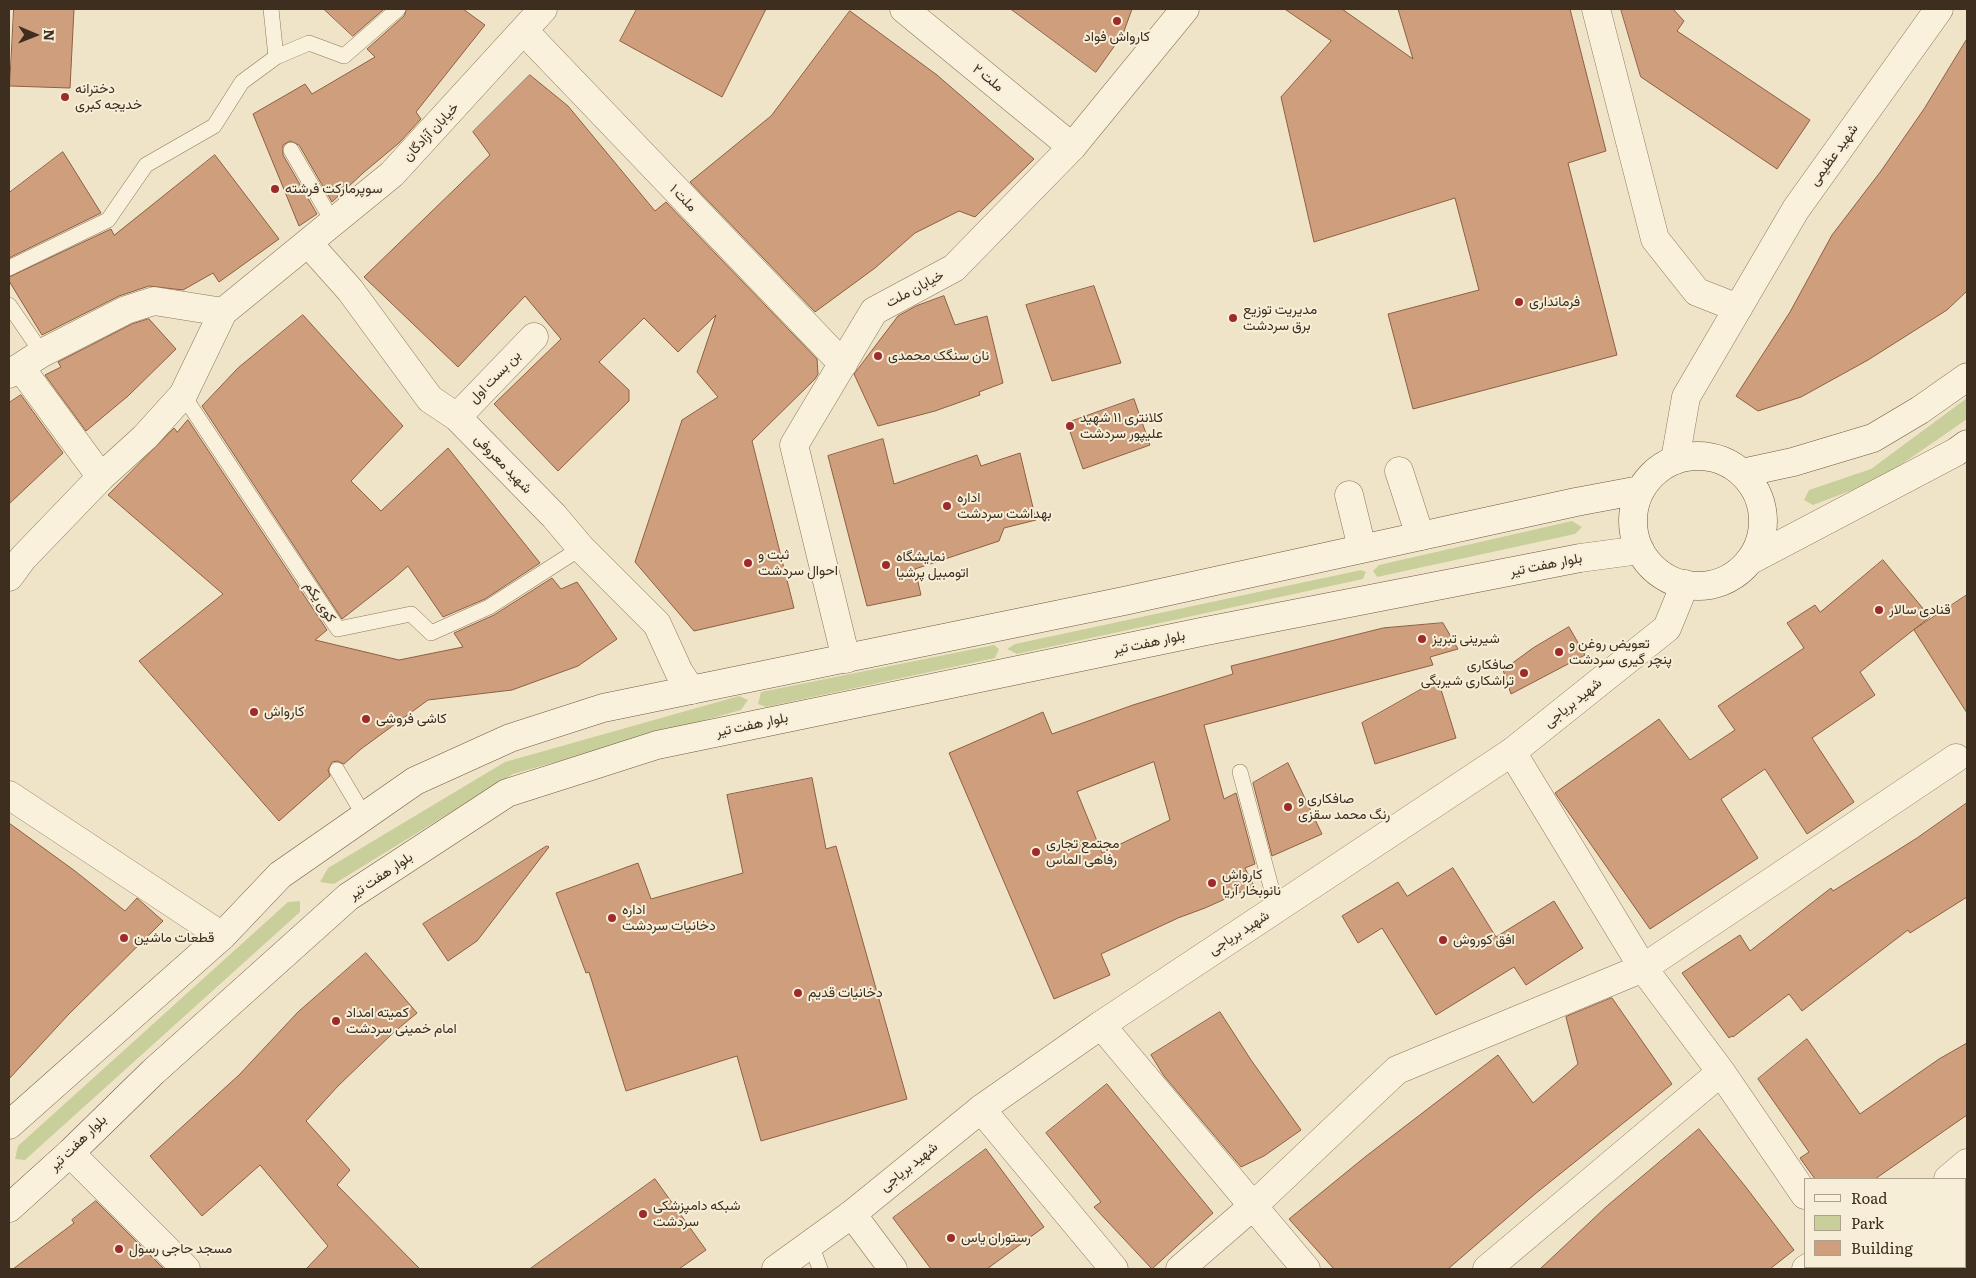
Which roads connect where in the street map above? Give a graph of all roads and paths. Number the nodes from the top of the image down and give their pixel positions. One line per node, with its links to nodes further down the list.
1 (271, 9): 9 (lane)
2 (398, 9): 9 (lane)
3 (543, 9): 8 (street, خیابان آزادگان)
4 (904, 9): 10 (street, ملت ۲)
5 (1185, 9): 10 (street, خیابان ملت)
6 (1596, 9): 16 (street)
7 (1939, 9): 16 (street, شهید عظیمی)
8 (524, 31): 12 (street, خیابان آزادگان); 19 (street, ملت ۱)
9 (276, 57): 14 (lane)
10 (1072, 147): 19 (street, خیابان ملت)
11 (291, 150): 12 (lane)
12 (333, 222): 13 (street, خیابان آزادگان)
13 (308, 243): 17 (street, خیابان آزادگان); 23 (street, شهید معروفی)
14 (9, 268)
15 (9, 306): 20 (lane)
16 (1738, 308): 25 (street, شهید عظیمی)
17 (223, 312): 20 (street); 22 (street)
18 (534, 337): 23 (street, بن بست اول)
19 (843, 364): 38 (street, خیابان ملت)
20 (23, 365): 28 (street)
21 (1967, 377): 27 (street)
22 (183, 395): 28 (street); 32 (lane, کوی یکم)
23 (457, 417): 32 (street, شهید معروفی)
24 (1967, 444): 35 (street)
25 (1675, 460): 27 (street); 29 (street)
26 (1399, 471): 31 (street)
27 (1742, 473): 35 (street)
28 (101, 477): 36 (street)
29 (1640, 490): 31 (street); 34 (street)
30 (1349, 495): 33 (street)
31 (1420, 536): 33 (street)
32 (581, 548): 39 (street, شهید معروفی)
33 (1362, 548): 38 (street)
34 (1640, 550): 37 (street); 53 (street, بلوار هفت تیر)
35 (1749, 561): 37 (street)
36 (9, 577)
37 (1685, 584): 40 (street, شهید بریاجی)
38 (846, 659): 39 (street)
39 (691, 690): 45 (street)
40 (1512, 752): 46 (street, شهید بریاجی); 48 (street)
41 (1956, 758): 48 (street)
42 (337, 770): 45 (lane)
43 (1240, 772): 46 (lane)
44 (9, 795): 47 (street)
45 (365, 817): 47 (street)
46 (1277, 908): 49 (street, شهید بریاجی)
47 (222, 936): 52 (street)
48 (1643, 968): 50 (street); 57 (street)
49 (1101, 1025): 51 (street, شهید بریاجی); 57 (street)
50 (1721, 1072): 56 (street); 68 (street)
51 (981, 1109): 59 (street, شهید بریاجی); 65 (street)
52 (9, 1125)
53 (70, 1152): 58 (street, بلوار هفت تیر); 61 (street)
54 (1967, 1164): 55 (street)
55 (1949, 1178)
56 (1804, 1194)
57 (1253, 1206): 66 (street); 67 (street)
58 (9, 1208)
59 (852, 1214): 60 (street, شهید بریاجی); 64 (street)
60 (811, 1244): 62 (street, شهید بریاجی); 63 (lane)
61 (186, 1269)
62 (776, 1269)
63 (820, 1269)
64 (893, 1269)
65 (1114, 1269)
66 (1180, 1269)
67 (1306, 1269)
68 (1487, 1269)

